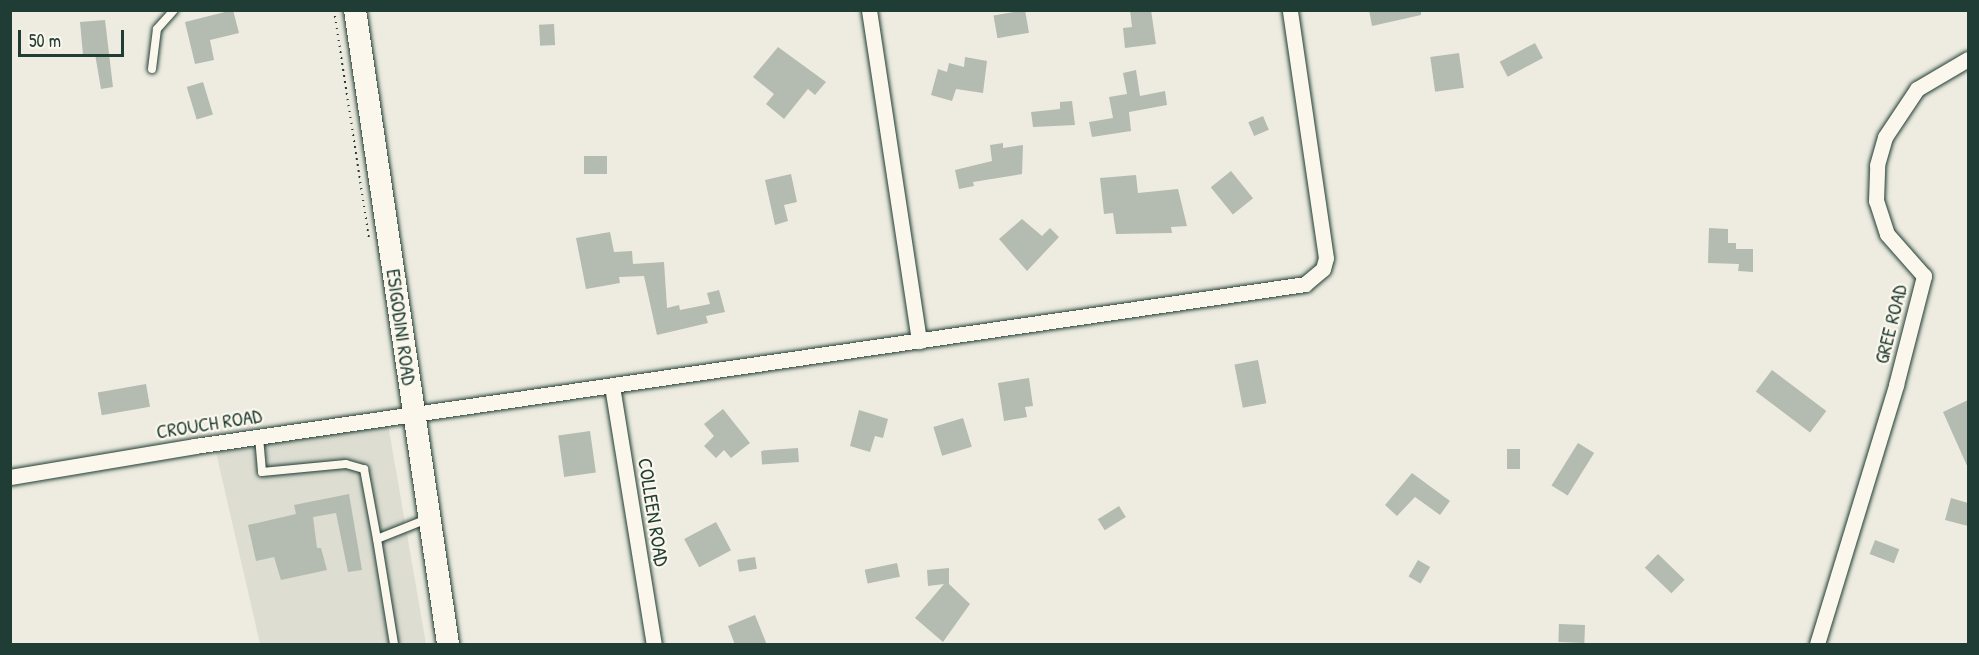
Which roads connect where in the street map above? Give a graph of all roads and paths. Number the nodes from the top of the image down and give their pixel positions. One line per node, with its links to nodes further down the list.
1 (174, 10): 6 (lane)
2 (355, 10): 9 (main road, ESIGODINI ROAD)
3 (870, 10): 7 (street)
4 (1290, 10): 7 (street, CROUCH ROAD)
5 (1968, 59): 17 (street, GREE ROAD)
6 (152, 69)
7 (919, 340): 8 (street, CROUCH ROAD)
8 (612, 386): 9 (street, CROUCH ROAD); 16 (street, COLLEEN ROAD)
9 (415, 414): 10 (street, CROUCH ROAD); 12 (main road, ESIGODINI ROAD)
10 (259, 437): 11 (street, CROUCH ROAD); 13 (lane)
11 (10, 477)
12 (429, 519): 13 (lane); 15 (main road, ESIGODINI ROAD)
13 (378, 539): 14 (lane)
14 (394, 645)
15 (448, 645)
16 (654, 645)
17 (1816, 645)

